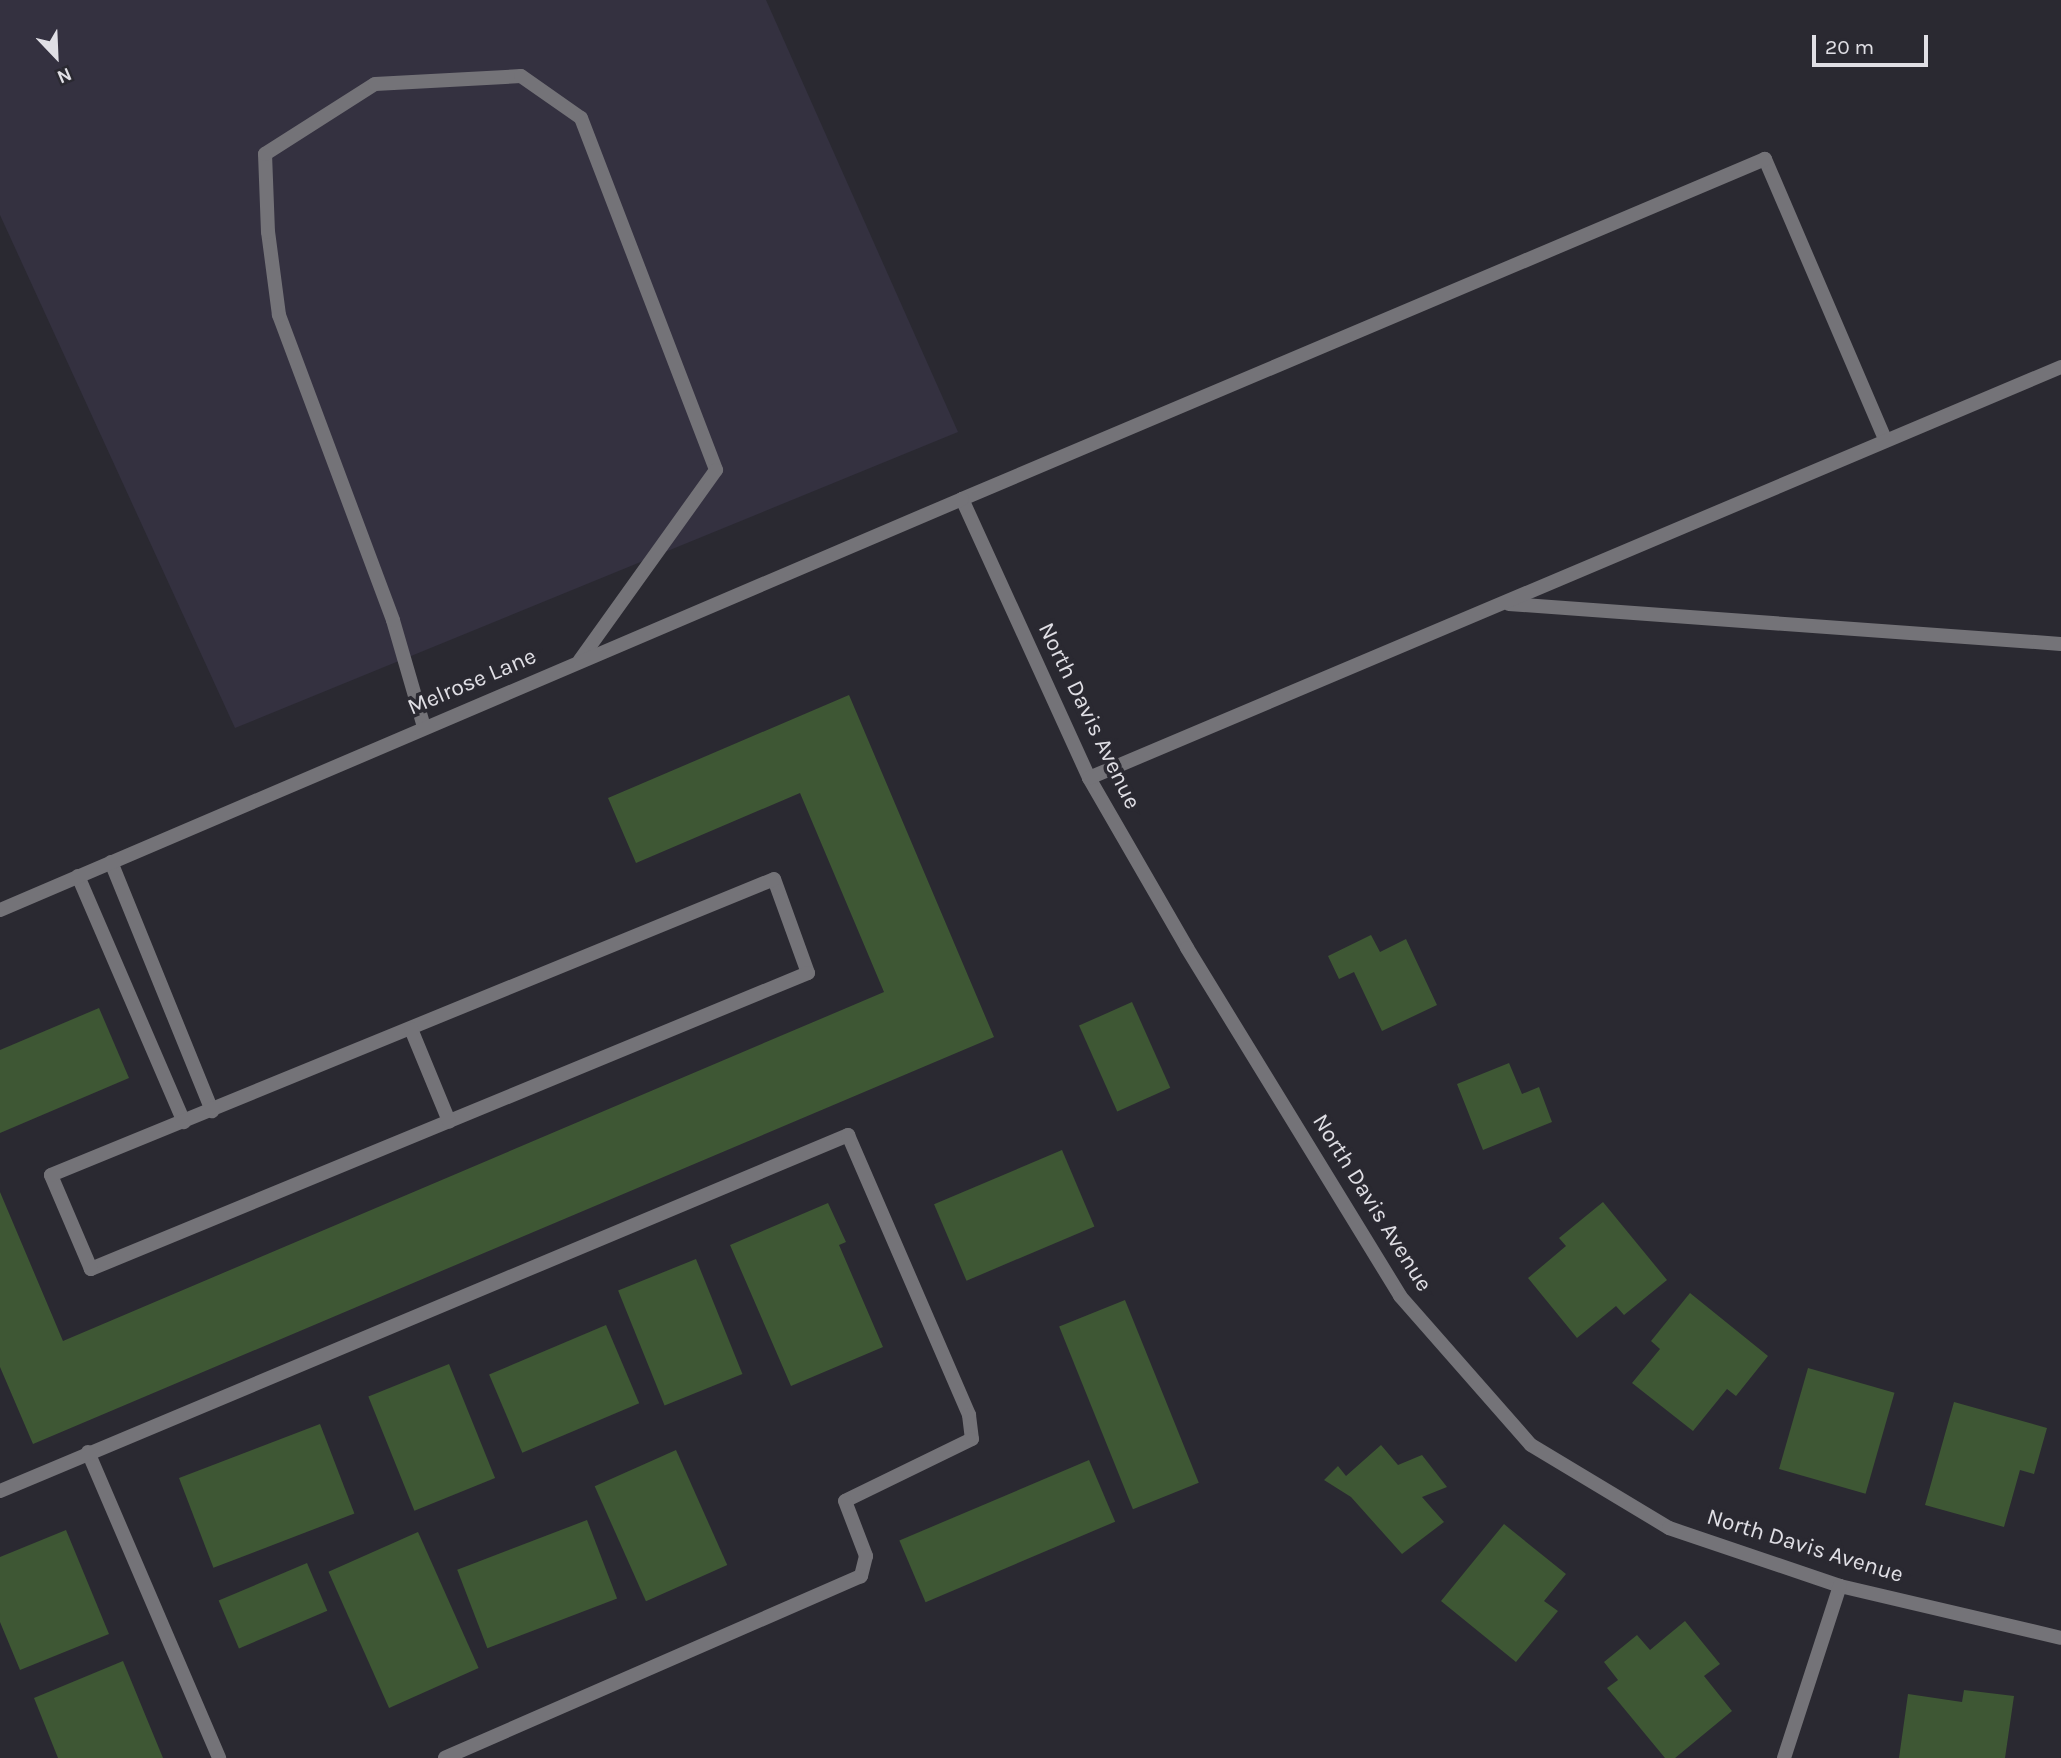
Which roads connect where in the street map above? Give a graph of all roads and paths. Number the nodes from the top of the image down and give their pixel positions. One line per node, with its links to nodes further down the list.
1 (2061, 367): 2 (street)
2 (1885, 439): 3 (street, Melrose Lane); 4 (street)
3 (962, 499): 6 (street, Melrose Lane); 8 (street, North Davis Avenue)
4 (1504, 604): 5 (street); 8 (street)
5 (2061, 644)
6 (580, 660): 7 (street, Melrose Lane); 7 (street)
7 (424, 727): 9 (street, Melrose Lane)
8 (1089, 778): 18 (street, North Davis Avenue)
9 (111, 862): 10 (street, Melrose Lane); 13 (street)
10 (78, 876): 11 (street, Melrose Lane); 15 (street)
11 (0, 909)
12 (411, 1029): 13 (street); 14 (street); 14 (street)
13 (212, 1111): 15 (street)
14 (449, 1121): 15 (street)
15 (184, 1122)
16 (88, 1452): 17 (street); 20 (street); 21 (street)
17 (0, 1491)
18 (1840, 1586): 19 (street, North Davis Avenue); 22 (street)
19 (2061, 1638)
20 (219, 1758)
21 (444, 1758)
22 (1784, 1758)

